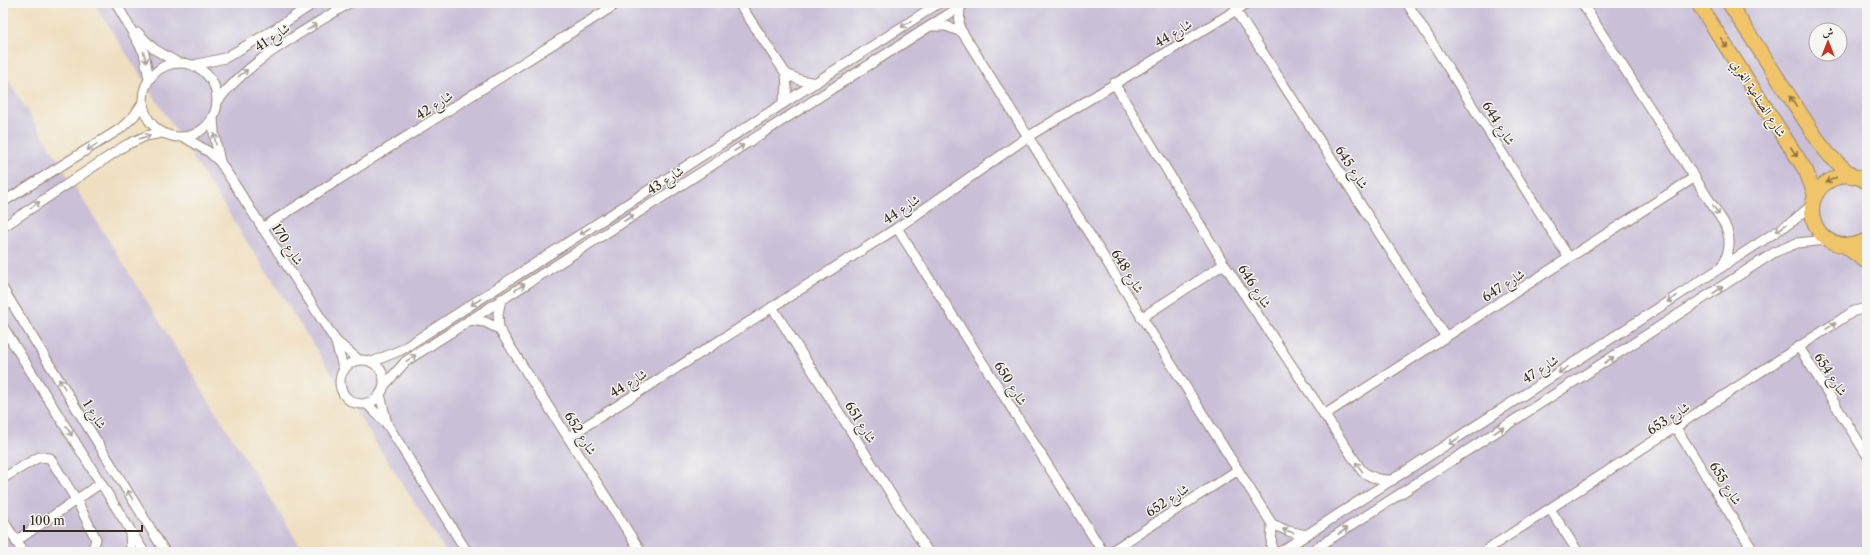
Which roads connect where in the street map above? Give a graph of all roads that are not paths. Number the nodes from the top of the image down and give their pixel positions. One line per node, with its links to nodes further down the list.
1 (116, 3): 14 (street)
2 (314, 3): 18 (street, شارع 41)
3 (349, 3): 23 (street, شارع 41, one-way to 3)
4 (618, 3): 36 (street, شارع 42)
5 (739, 3): 19 (street)
6 (939, 3): 21 (street, شارع 43, one-way to 21)
7 (1248, 3): 13 (street, شارع 44)
8 (1407, 3): 41 (street, شارع 644)
9 (1582, 3): 31 (street)
10 (1698, 3): 33 (main road, شارع الصناعية الغربي, one-way to 33)
11 (1729, 3): 32 (main road, شارع الصناعية الغربي, one-way to 11)
12 (963, 5): 15 (street, شارع 43); 16 (street, شارع 648)
13 (1236, 11): 22 (street, شارع 44); 53 (street, شارع 645)
14 (123, 13): 17 (street); 20 (street, one-way to 20)
15 (930, 26): 16 (street); 46 (street, شارع 43, one-way to 15)
16 (962, 32): 28 (street, شارع 648)
17 (178, 63): 18 (street); 20 (street)
18 (194, 66): 23 (street)
19 (786, 74): 21 (street); 25 (street)
20 (149, 78): 24 (street)
21 (816, 83): 25 (street, شارع 43)
22 (1114, 83): 28 (street, شارع 44); 43 (street, شارع 646)
23 (217, 102): 26 (street)
24 (142, 104): 27 (street); 34 (street, one-way to 34)
25 (782, 104): 57 (street, شارع 43, one-way to 57)
26 (213, 116): 29 (street); 30 (street, شارع 170, one-way to 26)
27 (162, 133): 29 (street); 35 (street, one-way to 27)
28 (1029, 136): 37 (street, شارع 44); 49 (street, شارع 648)
29 (184, 137): 30 (street, شارع 170)
30 (220, 162): 36 (street, شارع 170)
31 (1695, 177): 41 (street, شارع 647); 44 (street, one-way to 44)
32 (1862, 179): 33 (main road, one-way to 33)
33 (1814, 200): 38 (main road, شارع الصناعية الغربي); 44 (street, شارع 47, one-way to 44)
34 (3, 202)
35 (4, 227)
36 (262, 228): 54 (street, شارع 170)
37 (898, 228): 47 (street, شارع 44); 85 (street, شارع 650)
38 (1826, 240): 40 (main road); 89 (street, one-way to 38)
39 (1867, 240): 40 (main road)
40 (1845, 246): 42 (main road)
41 (1569, 258): 53 (street, شارع 647)
42 (1867, 262)
43 (1224, 264): 49 (street); 61 (street, شارع 646)
44 (1722, 267): 68 (street, شارع 47, one-way to 68)
45 (3, 289): 77 (street, شارع 1, one-way to 45)
46 (501, 299): 50 (street, شارع 43); 52 (street)
47 (772, 307): 64 (street, شارع 44); 84 (street, شارع 651)
48 (1867, 308): 55 (street, شارع 653, one-way to 48)
49 (1141, 318): 66 (street, شارع 648)
50 (469, 320): 52 (street); 59 (street, شارع 43, one-way to 50)
51 (3, 327): 69 (street, one-way to 69)
52 (499, 329): 64 (street, شارع 652)
53 (1446, 337): 61 (street, شارع 647)
54 (335, 340): 56 (street, شارع 170); 58 (street, شارع 170)
55 (1798, 348): 63 (street, شارع 653); 65 (street, شارع 654)
56 (359, 360): 57 (street); 58 (street)
57 (372, 362): 59 (street)
58 (344, 370): 60 (street)
59 (382, 390): 60 (street); 62 (street)
60 (366, 403): 62 (street)
61 (1324, 415): 68 (street, شارع 646, one-way to 61)
62 (387, 424): 82 (street)
63 (1676, 428): 71 (street, شارع 653); 92 (street, شارع 655)
64 (568, 437): 83 (street, شارع 652)
65 (1867, 455)
66 (1238, 470): 73 (street, شارع 648); 86 (street, شارع 652)
67 (3, 478): 70 (street)
68 (1393, 480): 75 (street, شارع 47)
69 (101, 483): 70 (street); 74 (street)
70 (77, 501): 76 (street); 79 (street)
71 (1550, 509): 90 (street, شارع 653); 91 (street)
72 (3, 520): 76 (street)
73 (1272, 524): 75 (street, one-way to 73); 87 (street)
74 (128, 527): 80 (street); 81 (street)
75 (1306, 535): 88 (street, شارع 47)
76 (16, 541): 78 (street)
77 (163, 551)
78 (24, 552)
79 (92, 552)
80 (131, 552)
81 (144, 552)
82 (468, 552)
83 (641, 552)
84 (928, 552)
85 (1103, 552)
86 (1110, 552)
87 (1271, 552)
88 (1280, 552)
89 (1310, 552)
90 (1483, 552)
91 (1578, 552)
92 (1754, 552)

